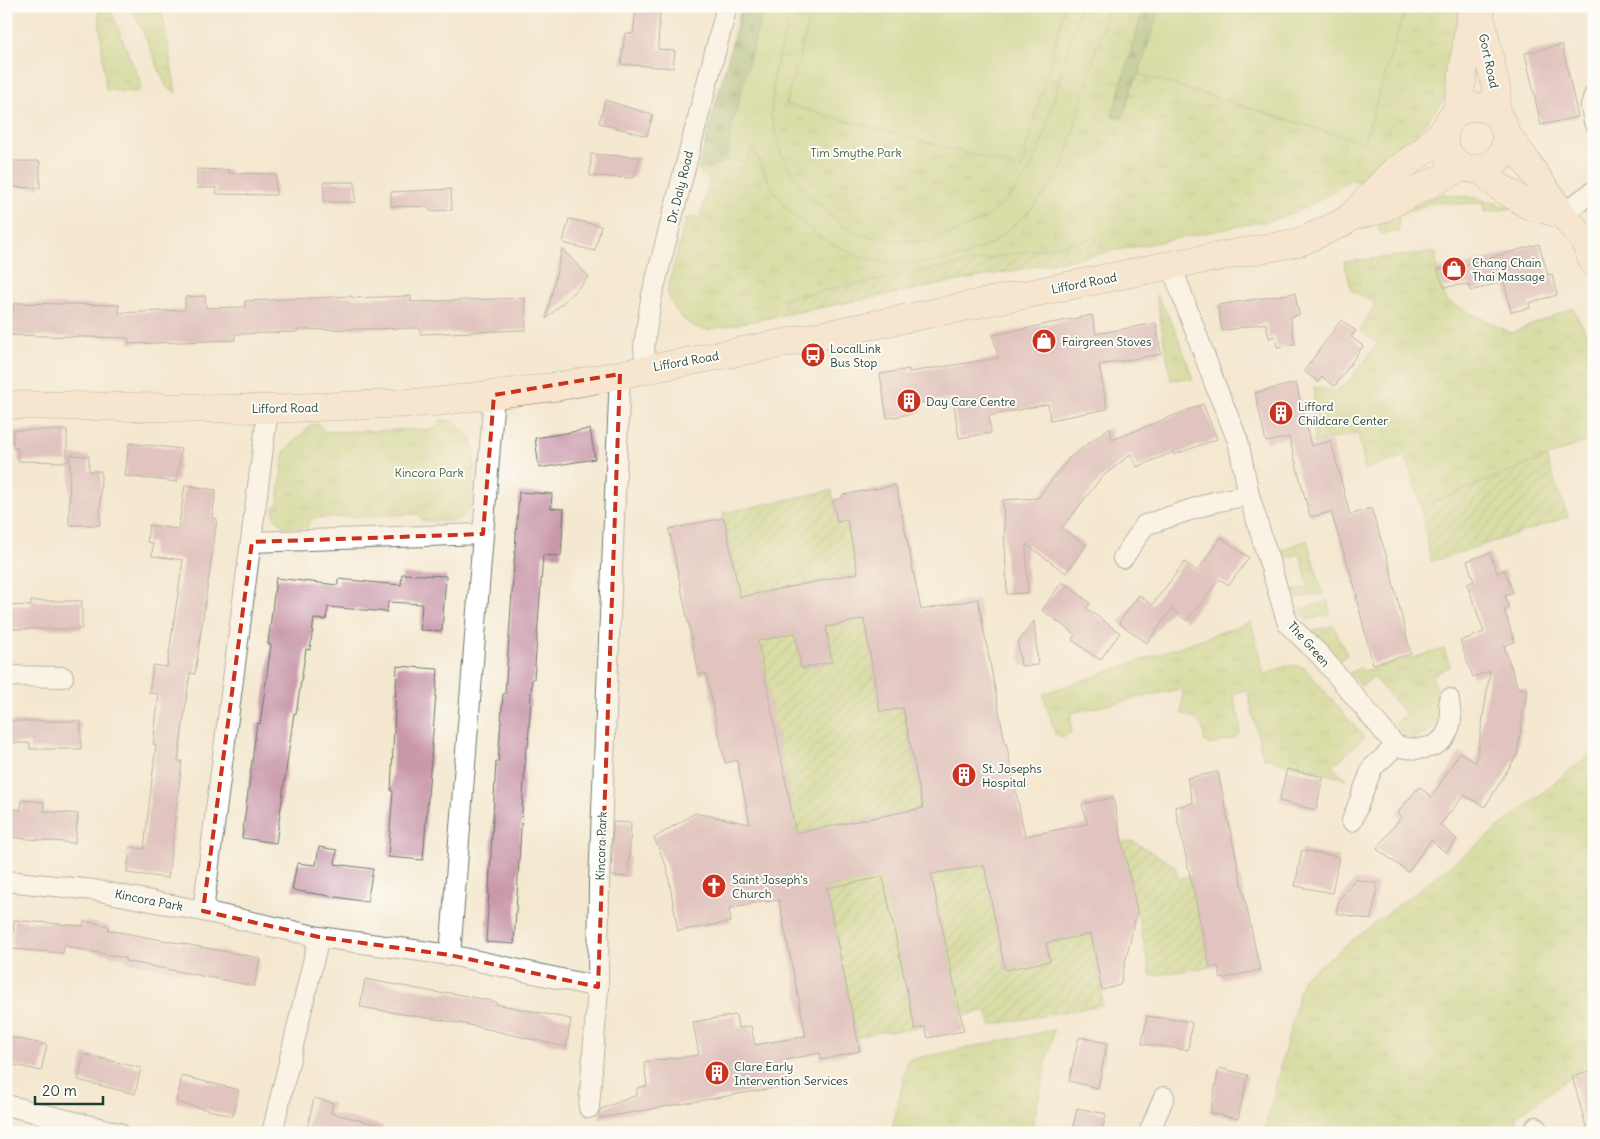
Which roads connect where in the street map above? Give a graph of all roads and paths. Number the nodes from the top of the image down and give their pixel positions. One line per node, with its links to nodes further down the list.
1 (727, 6): 14 (street, Dr. Daly Road)
2 (1473, 6): 5 (main road, Gort Road)
3 (1478, 6): 7 (main road, Gort Road)
4 (1594, 96): 6 (street)
5 (1451, 121): 7 (main road); 8 (main road); 11 (main road, Lifford Road)
6 (1594, 122)
7 (1501, 125): 8 (main road); 10 (main road)
8 (1471, 168): 10 (main road); 11 (main road, Lifford Road)
9 (1594, 191): 10 (street)
10 (1562, 214): 12 (main road)
11 (1352, 216): 13 (main road, Lifford Road)
12 (1594, 264)
13 (1171, 265): 14 (main road, Lifford Road); 19 (street, The Green)
14 (646, 369): 15 (main road, Lifford Road)
15 (620, 374): 16 (main road, Lifford Road); 32 (street, Kincora Park)
16 (494, 395): 18 (main road, Lifford Road); 20 (street)
17 (6, 405): 18 (main road, Lifford Road)
18 (268, 409): 21 (street)
19 (1249, 495): 22 (street); 26 (street, The Green)
20 (483, 534): 21 (street); 31 (street)
21 (252, 542): 29 (street)
22 (1123, 558)
23 (6, 676): 24 (street)
24 (63, 677)
25 (1449, 699): 26 (street)
26 (1396, 746): 27 (street)
27 (1352, 821)
28 (6, 881): 29 (street, Kincora Park)
29 (203, 910): 30 (street, Kincora Park)
30 (319, 937): 31 (street, Kincora Park); 37 (street)
31 (450, 955): 32 (street, Kincora Park)
32 (598, 987): 35 (street, Kincora Park)
33 (1164, 1097): 38 (street)
34 (6, 1105): 36 (street)
35 (589, 1108)
36 (119, 1133)
37 (272, 1133)
38 (1149, 1133)

